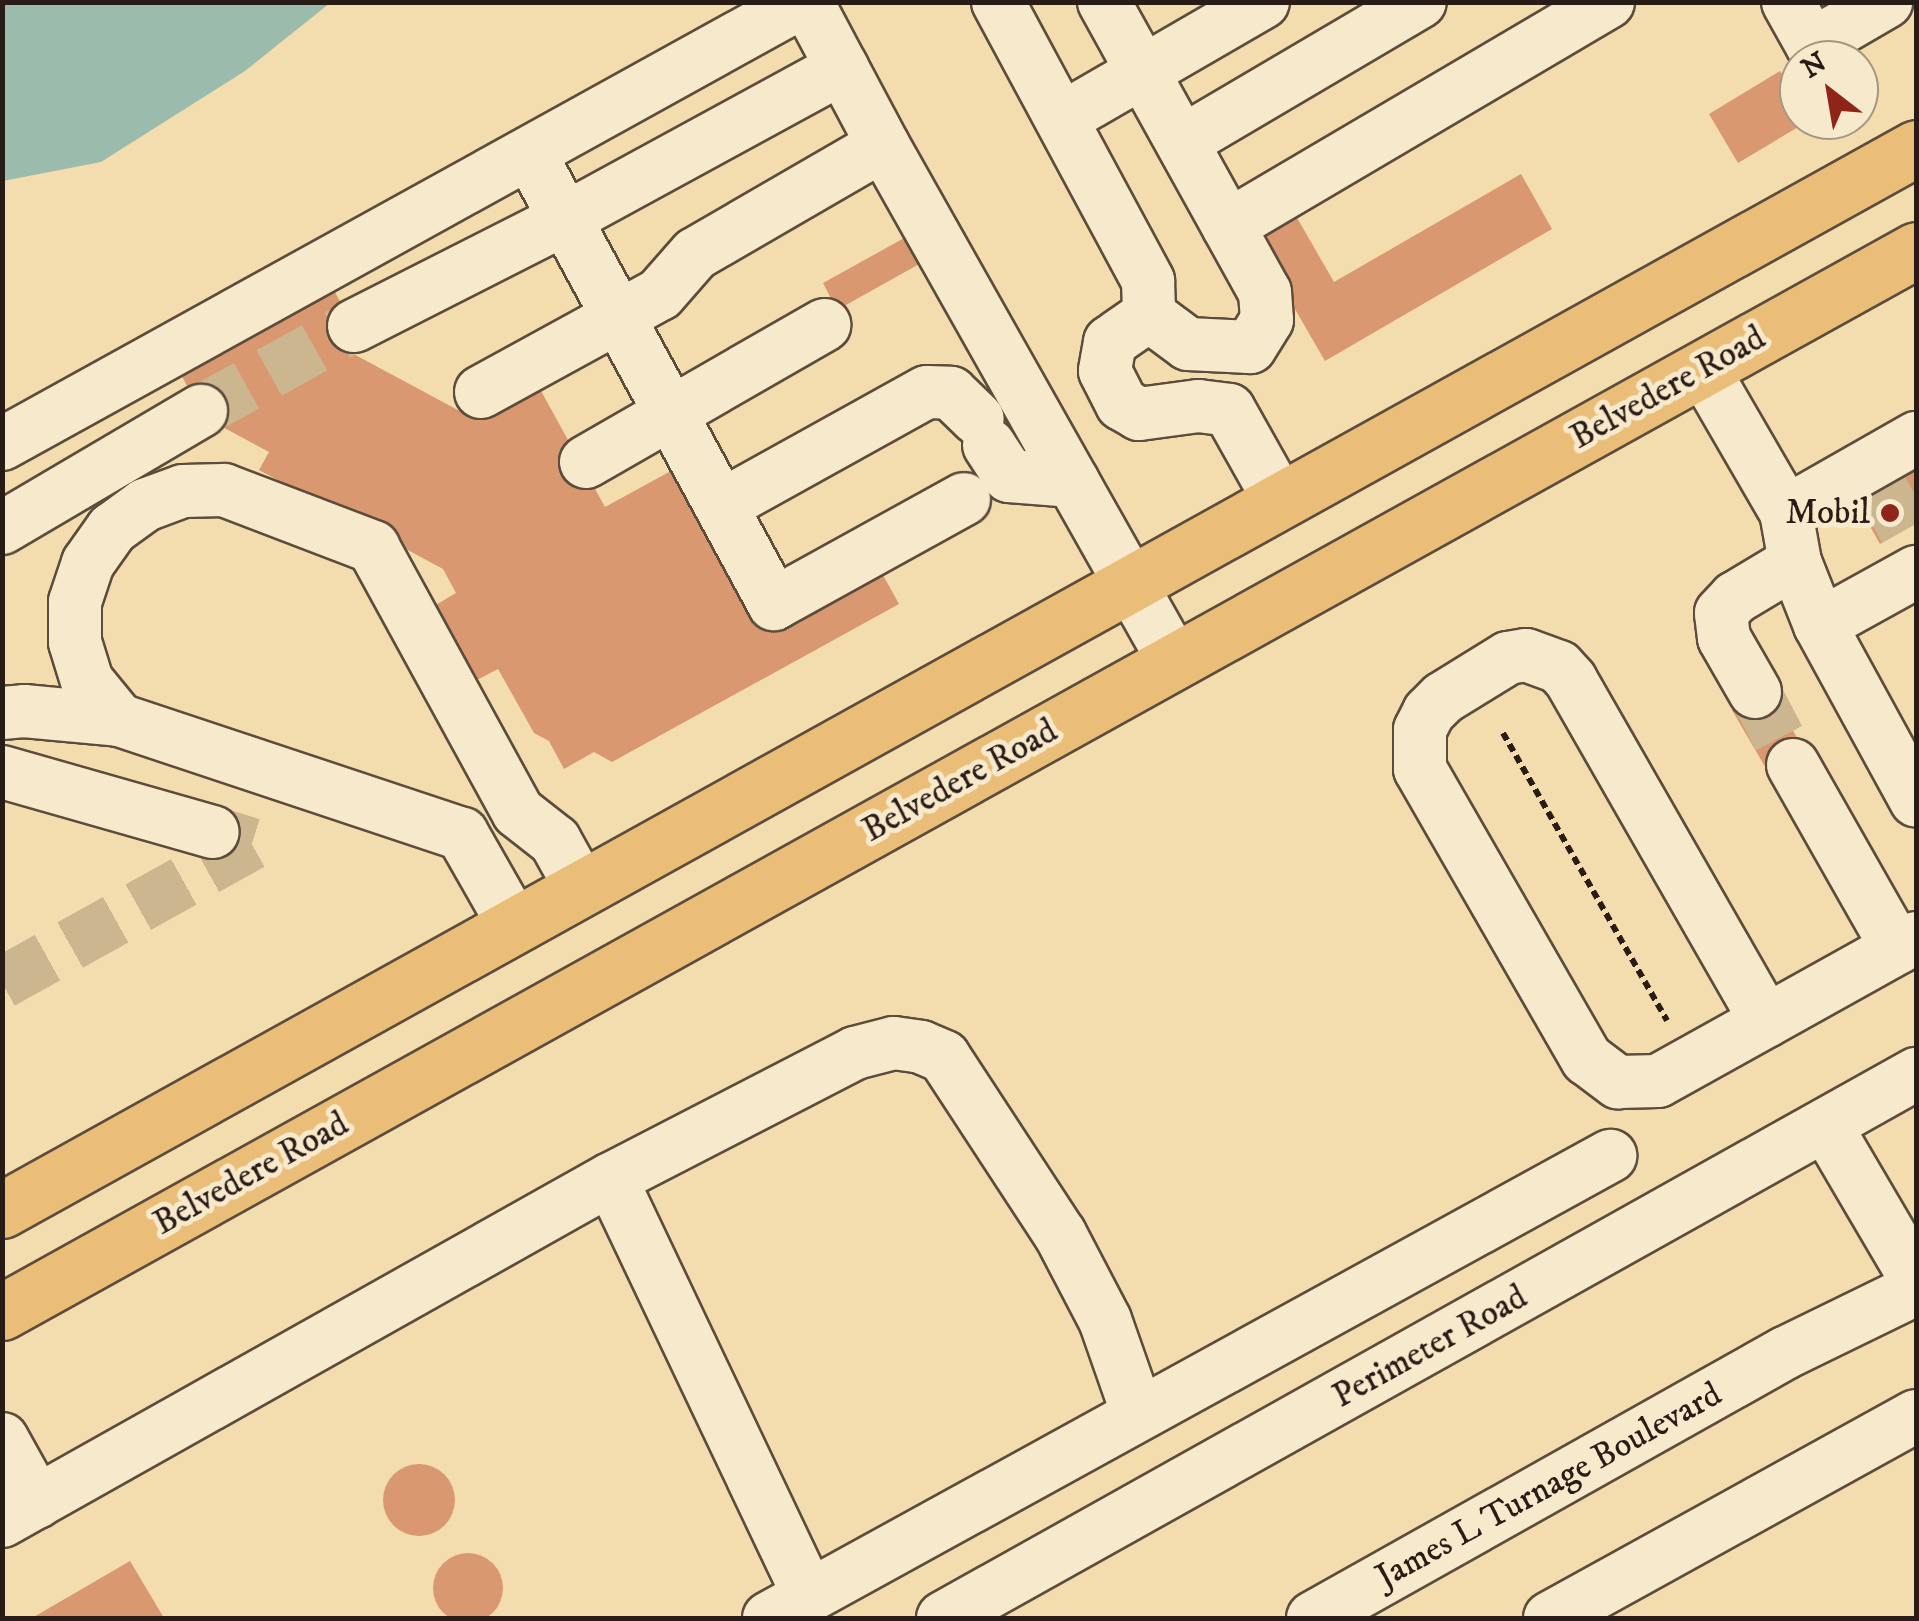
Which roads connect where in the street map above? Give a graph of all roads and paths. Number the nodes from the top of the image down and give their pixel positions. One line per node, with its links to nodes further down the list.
1 (804, 2): 9 (street); 15 (street)
2 (998, 2): 11 (street)
3 (1104, 2): 10 (street)
4 (1263, 2): 10 (street)
5 (1420, 2): 12 (street)
6 (1608, 2): 17 (street)
7 (1788, 2): 8 (street)
8 (1886, 2)
9 (842, 68): 13 (street); 16 (street)
10 (1143, 72): 11 (street); 12 (street)
11 (1063, 118): 19 (street)
12 (1182, 142): 17 (street)
13 (882, 145): 20 (street); 30 (street)
14 (1916, 148): 32 (main road)
15 (530, 154): 16 (street); 28 (street)
16 (563, 220): 20 (street); 22 (street)
17 (1228, 226): 19 (street)
18 (1916, 250): 23 (main road, Belvedere Road)
19 (1149, 314): 32 (street)
20 (618, 319): 24 (street); 26 (street)
21 (824, 325): 26 (street)
22 (354, 326)
23 (1703, 368): 34 (street); 40 (main road, Belvedere Road)
24 (481, 392)
25 (201, 411): 35 (street)
26 (670, 414): 29 (street); 33 (street)
27 (1916, 438): 36 (street)
28 (2, 444)
29 (586, 462)
30 (1073, 481): 33 (street); 38 (street)
31 (964, 499): 33 (street)
32 (1280, 501): 38 (main road)
33 (721, 506)
34 (1786, 512): 36 (street); 37 (street)
35 (2, 528)
36 (1902, 539): 39 (street)
37 (1795, 562): 39 (street); 41 (street)
38 (1131, 583): 40 (street); 49 (main road)
39 (1820, 625): 47 (street)
40 (1174, 661): 60 (main road, Belvedere Road)
41 (1755, 692)
42 (2, 713): 43 (street)
43 (119, 720): 49 (street); 50 (street)
44 (1503, 733): 52 (path)
45 (1793, 765): 51 (street)
46 (2, 772): 48 (street)
47 (1916, 800)
48 (212, 832)
49 (581, 888): 50 (main road)
50 (514, 925): 58 (main road)
51 (1907, 943): 53 (street)
52 (1667, 1021)
53 (1766, 1021): 53 (street)
54 (1916, 1074): 55 (street, Perimeter Road)
55 (1826, 1126): 59 (street); 66 (street, Perimeter Road)
56 (1610, 1156): 61 (street)
57 (611, 1178): 61 (street); 64 (street); 65 (street)
58 (2, 1210)
59 (1914, 1281): 67 (street, James L Turnage Boulevard)
60 (2, 1312)
61 (1138, 1414): 65 (street)
62 (1916, 1416): 68 (street)
63 (2, 1439): 64 (street)
64 (20, 1511)
65 (789, 1607)
66 (943, 1618)
67 (1314, 1618)
68 (1551, 1618)

